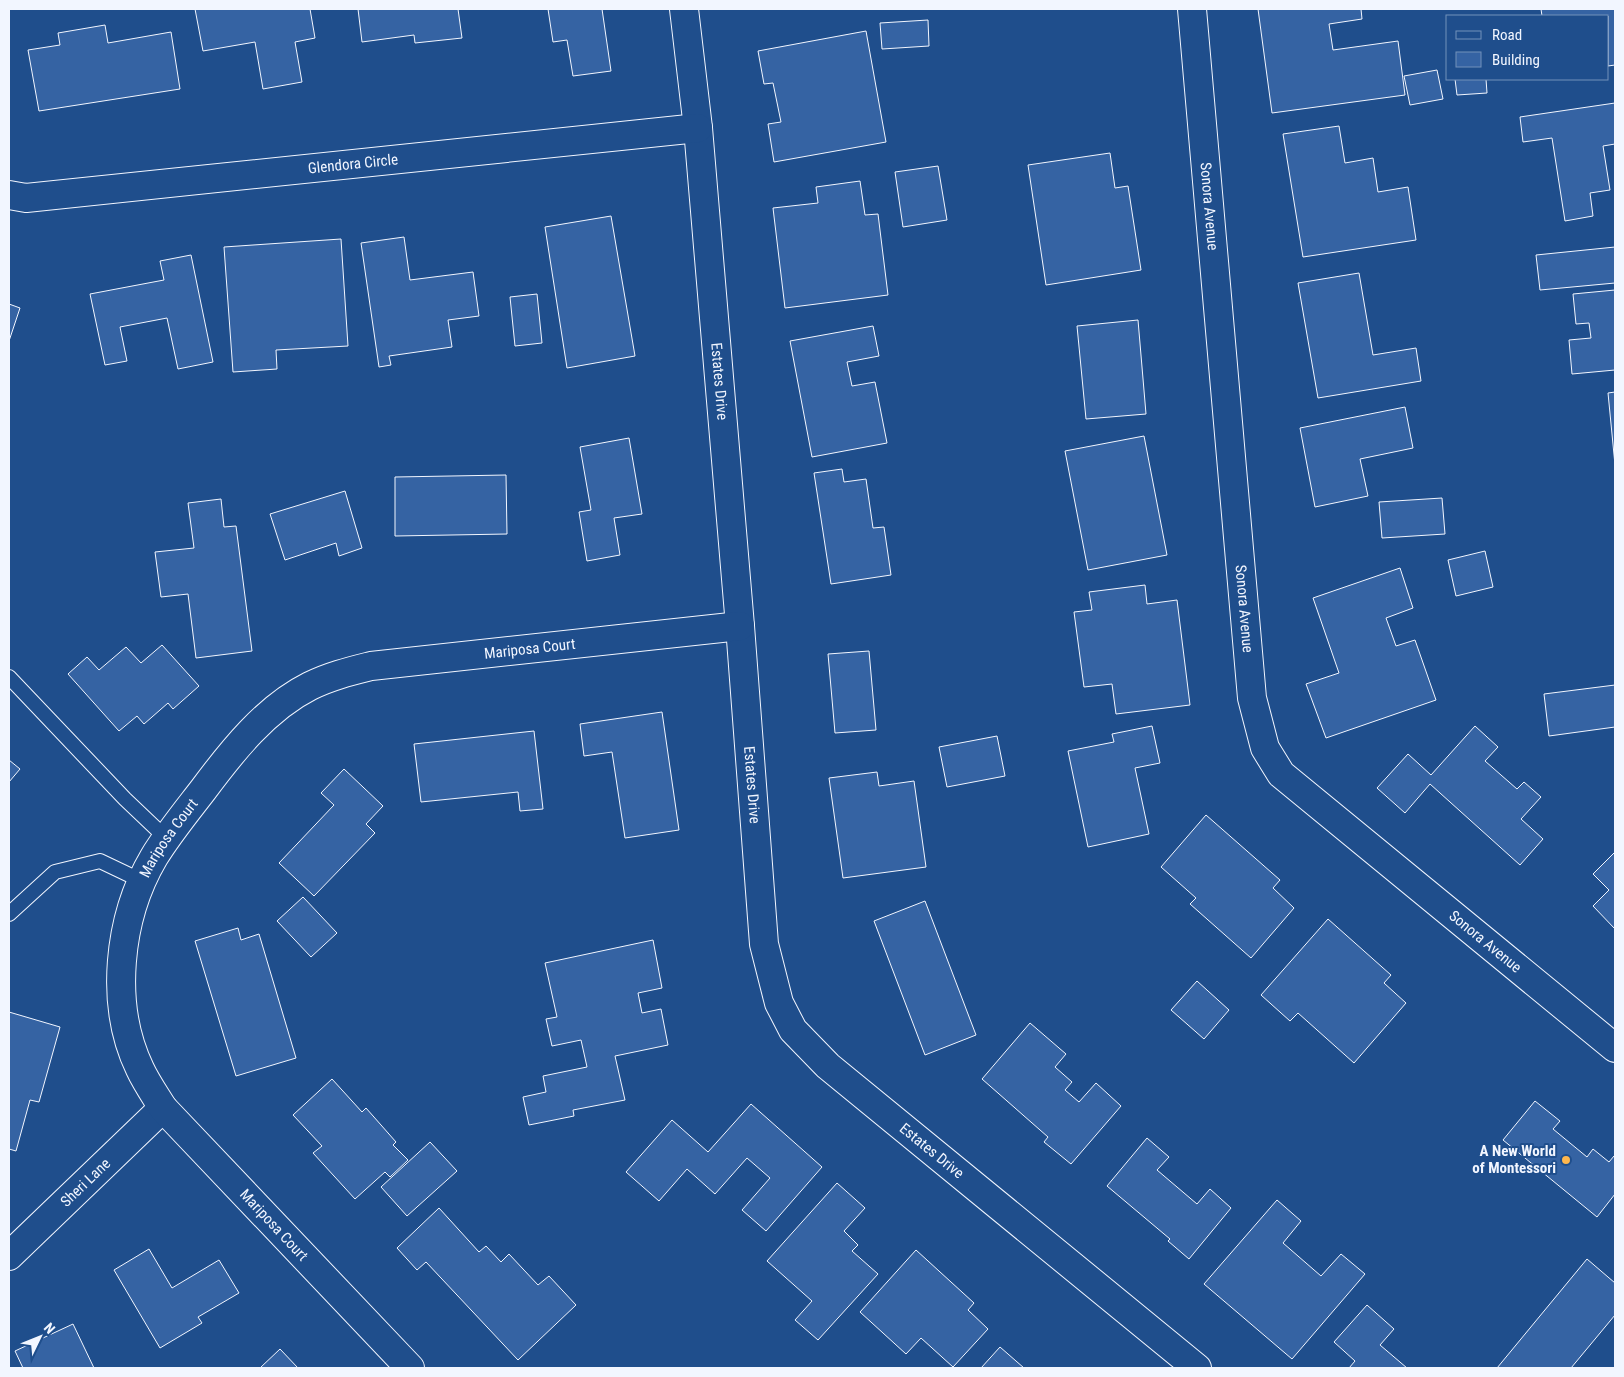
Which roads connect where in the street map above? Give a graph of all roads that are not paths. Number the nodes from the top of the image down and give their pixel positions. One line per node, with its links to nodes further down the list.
1 (684, 9): 3 (street, Estates Drive)
2 (1192, 9): 10 (street, Sonora Avenue)
3 (698, 128): 4 (street, Glendora Circle); 5 (street, Estates Drive)
4 (9, 195)
5 (740, 626): 7 (street, Mariposa Court); 14 (street, Estates Drive)
6 (9, 676): 7 (lane)
7 (166, 838): 8 (street, Mariposa Court)
8 (142, 881): 9 (lane); 11 (street, Mariposa Court)
9 (9, 914)
10 (1615, 1048)
11 (163, 1108): 12 (street, Sheri Lane); 13 (street, Mariposa Court)
12 (9, 1256)
13 (410, 1368)
14 (1197, 1368)

